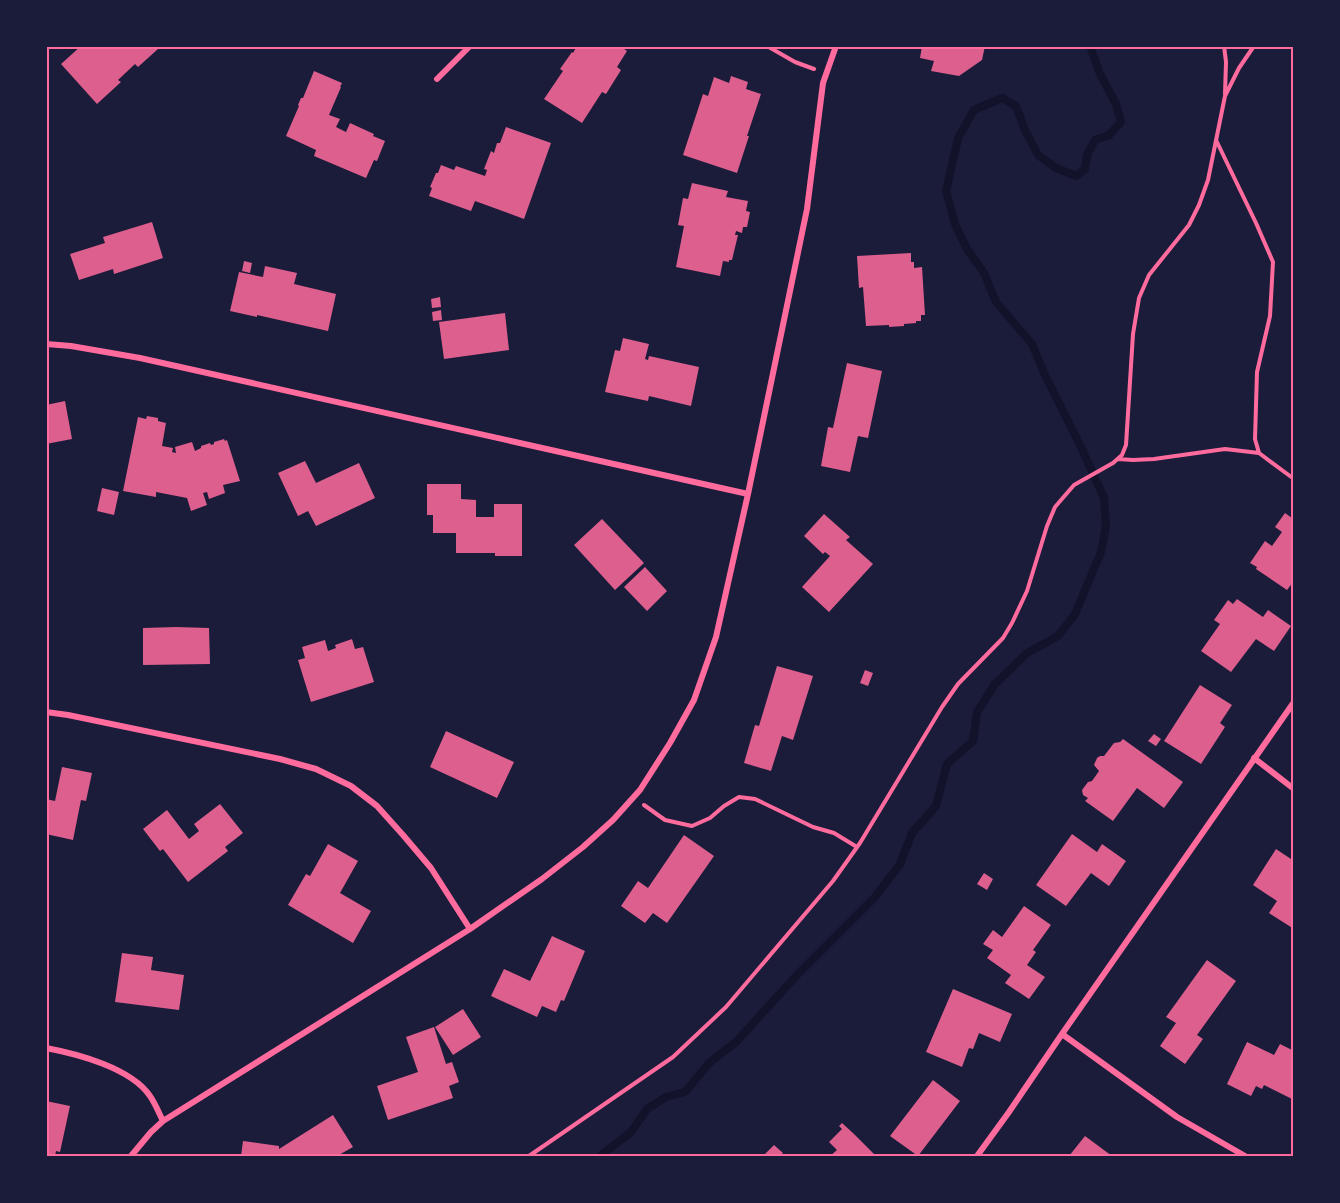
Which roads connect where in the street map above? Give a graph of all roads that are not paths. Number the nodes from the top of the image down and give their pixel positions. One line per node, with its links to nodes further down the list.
1 (470, 46): 3 (street)
2 (836, 46): 5 (street)
3 (437, 79)
4 (46, 344): 5 (street)
5 (748, 494): 10 (street)
6 (1293, 702): 8 (street)
7 (46, 712): 10 (street)
8 (1254, 758): 9 (street); 11 (street)
9 (1293, 789)
10 (470, 929): 13 (street)
11 (1062, 1034): 15 (street); 16 (street)
12 (46, 1048): 13 (street)
13 (163, 1121): 14 (street)
14 (131, 1156)
15 (976, 1156)
16 (1245, 1156)

